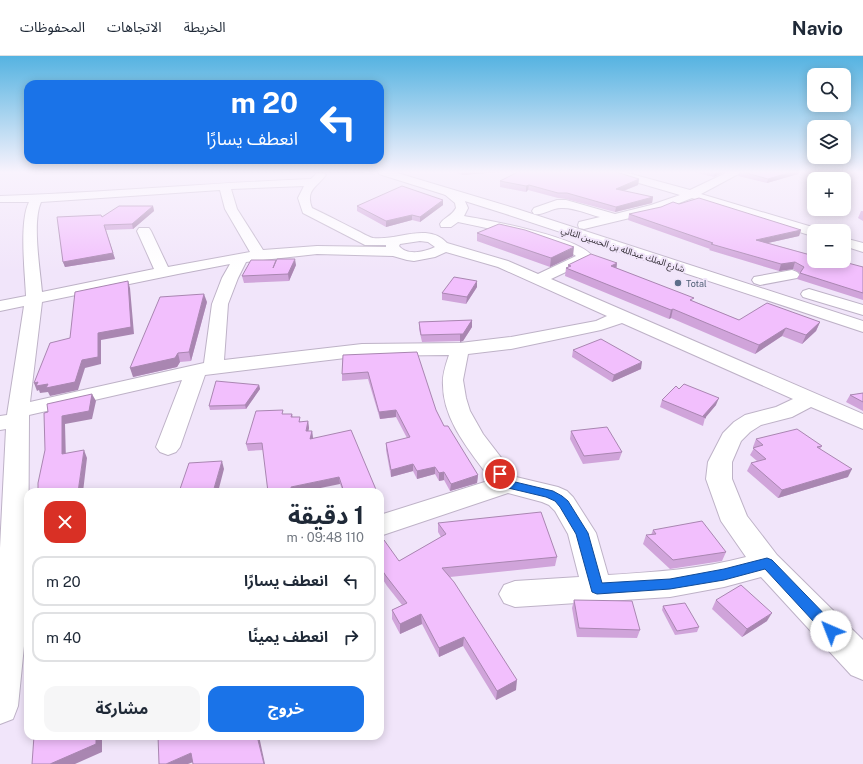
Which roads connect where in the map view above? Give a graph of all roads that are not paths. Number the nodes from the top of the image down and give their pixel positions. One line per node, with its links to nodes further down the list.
1 (33, 205): 37 (main road)
2 (230, 205): 29 (main road)
3 (306, 205): 21 (main road)
4 (461, 205): 13 (main road)
5 (487, 205): 12 (main road, شارع الملك عبدالله بن الحسين الثاني)
6 (519, 205): 11 (main road, شارع الملك عبدالله بن الحسين الثاني)
7 (554, 205): 11 (main road)
8 (570, 205): 14 (main road)
9 (664, 205): 14 (main road)
10 (726, 205): 16 (main road)
11 (538, 211): 15 (main road, شارع الملك عبدالله بن الحسين الثاني)
12 (510, 212): 13 (main road); 28 (main road, شارع الملك عبدالله بن الحسين الثاني)
13 (459, 218): 18 (main road); 22 (main road); 35 (main road)
14 (614, 218): 15 (main road)
15 (584, 225): 25 (main road, شارع الملك عبدالله بن الحسين الثاني)
16 (807, 230)
17 (144, 231): 33 (main road)
18 (421, 237): 22 (main road); 24 (main road)
19 (863, 237): 20 (main road)
20 (851, 238)
21 (370, 242): 24 (main road); 27 (main road)
22 (439, 243): 30 (main road); 32 (main road)
23 (851, 244): 26 (main road)
24 (397, 247): 27 (main road); 30 (main road)
25 (653, 247): 28 (main road); 36 (main road, شارع الملك عبدالله بن الحسين الثاني)
26 (863, 248)
27 (317, 250): 29 (main road)
28 (638, 253): 41 (main road, شارع الملك عبدالله بن الحسين الثاني)
29 (259, 255): 31 (main road)
30 (424, 256): 32 (main road)
31 (241, 258): 33 (main road); 43 (main road)
32 (513, 270): 35 (main road)
33 (163, 272): 37 (main road)
34 (792, 275): 36 (main road)
35 (537, 280): 40 (main road)
36 (760, 280): 39 (main road, شارع الملك عبدالله بن الحسين الثاني)
37 (34, 298): 38 (main road); 45 (main road)
38 (0, 306)
39 (863, 310)
40 (622, 316): 42 (main road); 44 (main road)
41 (863, 327)
42 (460, 349): 43 (main road); 48 (main road)
43 (205, 369): 45 (main road); 47 (main road)
44 (811, 399): 46 (main road); 50 (main road)
45 (12, 419): 53 (main road)
46 (863, 422)
47 (168, 447)
48 (507, 484): 49 (main road); 51 (main road)
49 (384, 525)
50 (767, 563): 51 (main road); 54 (main road)
51 (597, 589): 52 (main road)
52 (514, 594)
53 (20, 598): 55 (main road)
54 (863, 664)
55 (0, 706)

